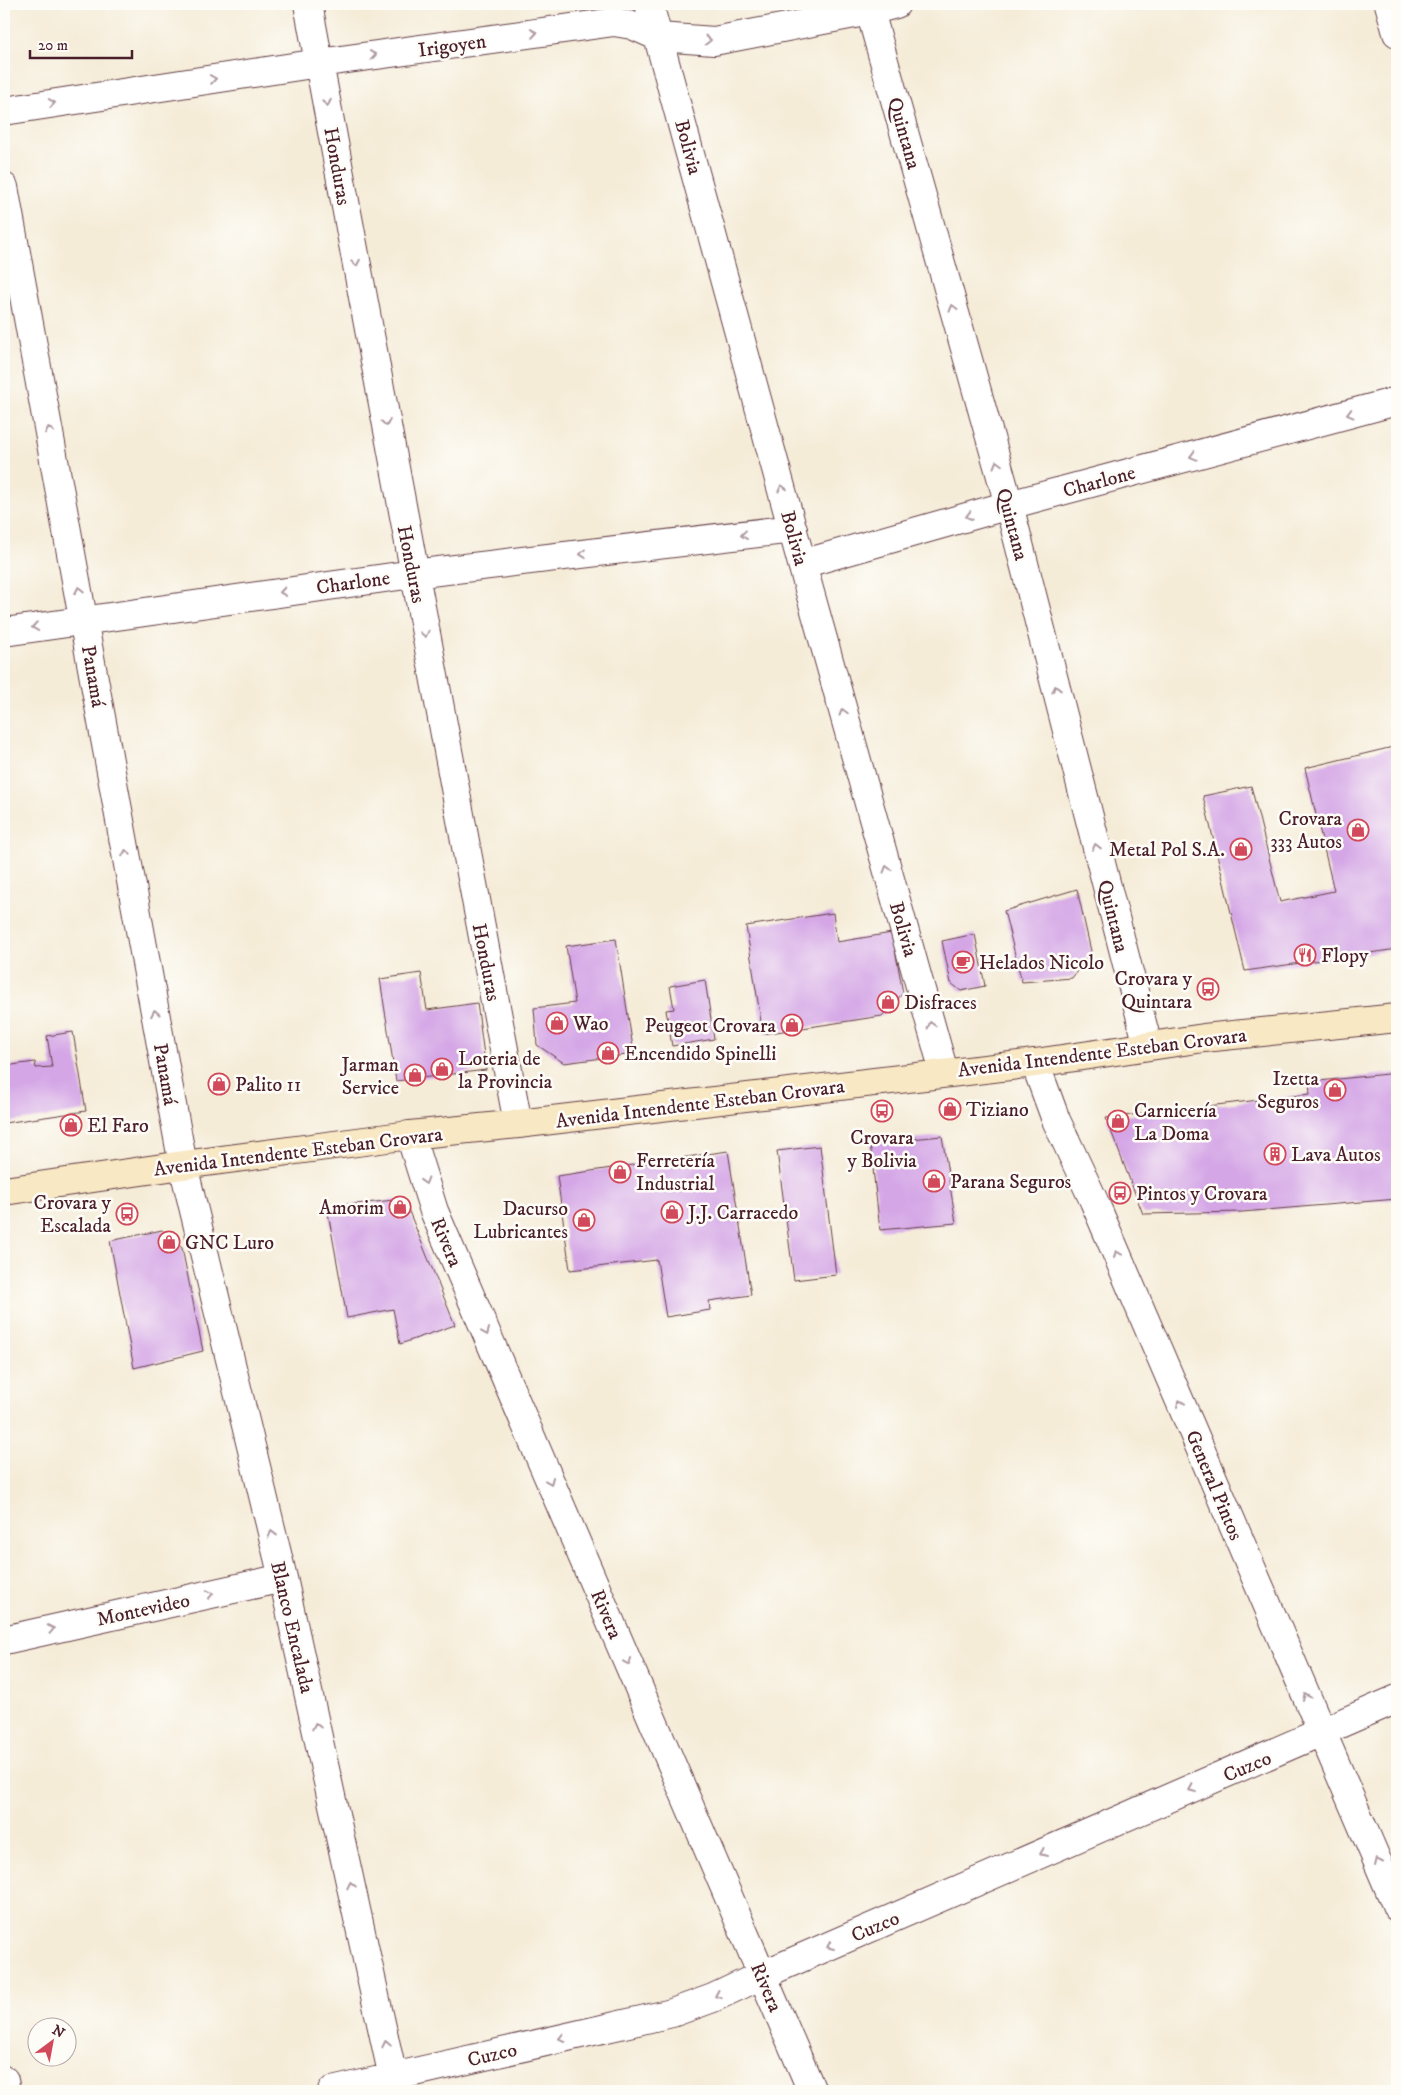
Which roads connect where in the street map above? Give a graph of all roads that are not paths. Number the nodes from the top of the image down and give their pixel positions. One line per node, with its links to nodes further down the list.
1 (308, 4): 8 (street, Honduras)
2 (649, 4): 7 (street, Bolivia)
3 (896, 4): 5 (street, Irigoyen)
4 (1389, 4): 6 (street)
5 (869, 7): 7 (street, Irigoyen, one-way to 5); 12 (street, Quintana, one-way to 5)
6 (1397, 33)
7 (659, 37): 8 (street, Irigoyen, one-way to 7); 13 (street, Bolivia, one-way to 7)
8 (319, 63): 9 (street, Irigoyen, one-way to 8); 15 (street, Honduras, one-way to 15)
9 (4, 111)
10 (4, 187): 16 (street, Panamá, one-way to 10)
11 (1397, 401): 12 (street, Charlone, one-way to 12)
12 (1009, 505): 14 (street, Charlone, one-way to 14); 19 (street, Quintana, one-way to 12)
13 (793, 529): 14 (street, Bolivia); 15 (street, Charlone, one-way to 15)
14 (802, 564): 21 (street, Bolivia, one-way to 14)
15 (413, 574): 16 (street, Charlone, one-way to 16); 22 (street, Honduras, one-way to 22)
16 (84, 620): 17 (street, Charlone, one-way to 17); 24 (street, Panamá, one-way to 16)
17 (4, 632)
18 (1397, 1018): 19 (main road, Avenida Intendente Esteban Crovara)
19 (1148, 1046): 20 (main road, Avenida Intendente Esteban Crovara)
20 (1035, 1063): 21 (main road, Avenida Intendente Esteban Crovara); 29 (street, General Pintos, one-way to 20)
21 (944, 1072): 22 (main road, Avenida Intendente Esteban Crovara)
22 (518, 1124): 23 (main road, Avenida Intendente Esteban Crovara)
23 (410, 1135): 24 (main road, Avenida Intendente Esteban Crovara); 31 (street, Rivera, one-way to 31)
24 (183, 1165): 25 (main road, Avenida Intendente Esteban Crovara); 26 (street, Blanco Encalada, one-way to 24)
25 (4, 1191)
26 (283, 1578): 27 (street, Montevideo, one-way to 26); 33 (street, Blanco Encalada, one-way to 26)
27 (4, 1640)
28 (1397, 1699): 29 (street, Cuzco)
29 (1321, 1734): 30 (street, General Pintos, one-way to 29); 31 (street, Cuzco, one-way to 31)
30 (1397, 1907)
31 (762, 1975): 33 (street, Cuzco, one-way to 33); 36 (street, Rivera)
32 (4, 2080): 34 (street)
33 (395, 2084): 35 (street, Cuzco)
34 (6, 2091)
35 (332, 2091)
36 (812, 2091)

